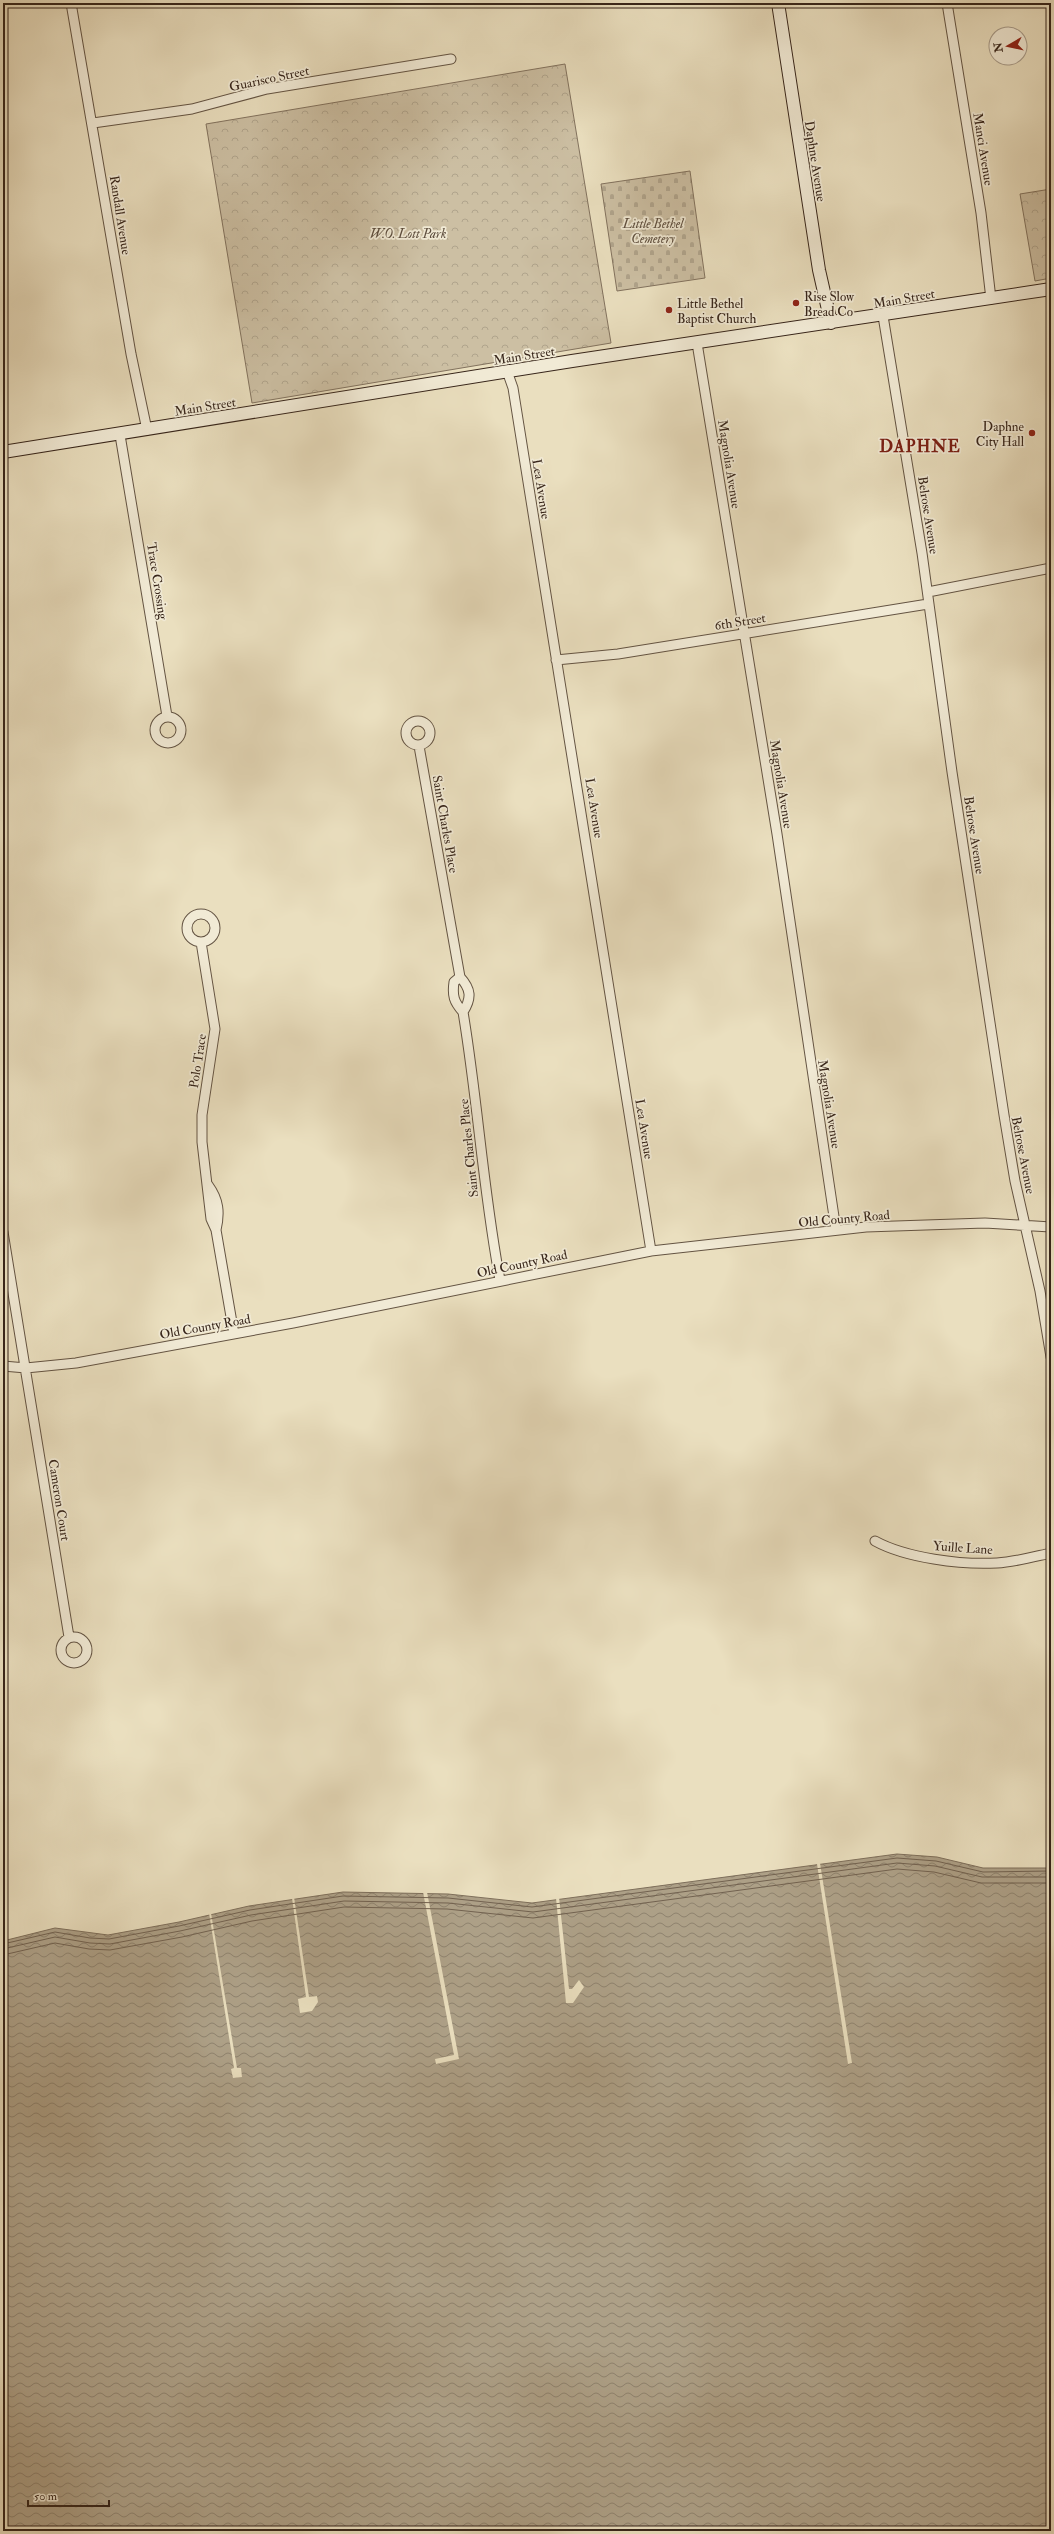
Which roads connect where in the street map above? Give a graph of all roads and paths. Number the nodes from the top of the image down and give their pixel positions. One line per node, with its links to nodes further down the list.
1 (72, 3): 5 (street, Randall Avenue)
2 (778, 3): 9 (main road, Daphne Avenue)
3 (947, 3): 7 (street, Manci Avenue)
4 (451, 59): 5 (street, Guarisco Street)
5 (93, 123): 12 (street, Randall Avenue)
6 (1051, 289): 7 (main road, Main Street)
7 (992, 299): 8 (main road, Main Street)
8 (883, 316): 9 (main road, Main Street); 16 (street, Belrose Avenue)
9 (831, 323): 10 (main road, Main Street)
10 (696, 343): 11 (main road, Main Street); 18 (street, Magnolia Avenue)
11 (507, 371): 12 (main road, Main Street); 19 (street, Lea Avenue)
12 (147, 430): 13 (main road, Main Street)
13 (120, 435): 14 (main road, Main Street); 20 (street, Trace Crossing)
14 (3, 452)
15 (1051, 568): 16 (street)
16 (928, 592): 17 (street, Belrose Avenue)
17 (928, 604): 18 (street, 6th Street); 25 (street, Belrose Avenue)
18 (745, 634): 19 (street, 6th Street); 27 (street, Magnolia Avenue)
19 (556, 660): 29 (street, Lea Avenue)
20 (167, 716)
21 (419, 746): 23 (street, Saint Charles Place)
22 (202, 942): 31 (street, Polo Trace)
23 (460, 977): 24 (street, Saint Charles Place); 24 (street, Saint Charles Place)
24 (464, 1012): 30 (street, Saint Charles Place)
25 (1026, 1225): 26 (street, Old County Road); 27 (street, Old County Road); 32 (street, Belrose Avenue)
26 (1051, 1227)
27 (836, 1230): 29 (street, Old County Road)
28 (3, 1232): 34 (street, Cameron Court)
29 (651, 1251): 30 (street, Old County Road)
30 (500, 1280): 31 (street, Old County Road)
31 (234, 1334): 34 (street, Old County Road)
32 (1051, 1357)
33 (3, 1366): 34 (street, Old County Road)
34 (26, 1368): 37 (street, Cameron Court)
35 (875, 1541): 36 (street, Yuille Lane)
36 (1051, 1553)
37 (69, 1637)

